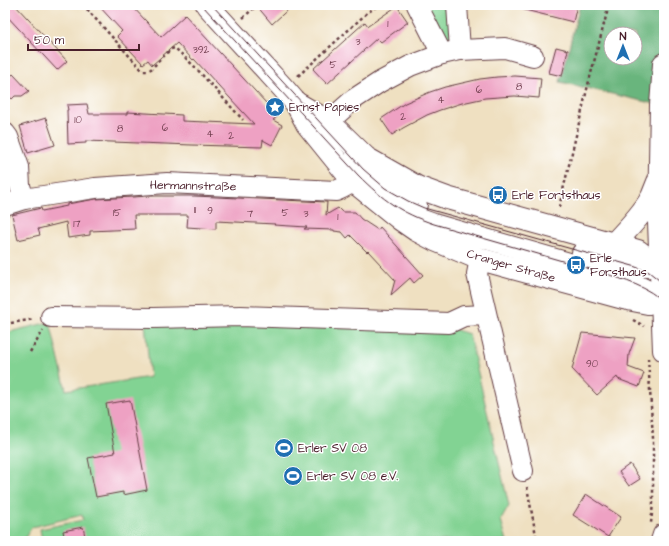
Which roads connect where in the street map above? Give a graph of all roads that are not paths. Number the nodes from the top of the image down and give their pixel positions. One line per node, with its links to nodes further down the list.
1 (207, 5): 7 (main road, Cranger Straße)
2 (417, 5): 4 (street)
3 (457, 5): 4 (street)
4 (451, 52): 5 (street); 7 (street)
5 (534, 56)
6 (664, 64): 10 (main road)
7 (322, 128): 9 (main road, Cranger Straße)
8 (5, 133): 12 (street)
9 (360, 171): 11 (main road, Cranger Straße); 12 (street, Hermannstraße); 13 (street); 14 (main road, Cranger Straße)
10 (660, 178): 15 (main road); 17 (main road)
11 (447, 198): 13 (street); 15 (main road, Cranger Straße)
12 (14, 202)
13 (422, 214): 14 (street); 15 (street); 18 (street)
14 (434, 240): 16 (main road, Cranger Straße)
15 (607, 251): 17 (main road, Cranger Straße)
16 (480, 259): 18 (main road, Cranger Straße); 19 (street)
17 (662, 287): 18 (main road, Cranger Straße); 21 (main road)
18 (626, 290): 21 (main road)
19 (486, 315): 20 (street); 22 (street)
20 (51, 317)
21 (655, 343)
22 (523, 471)

